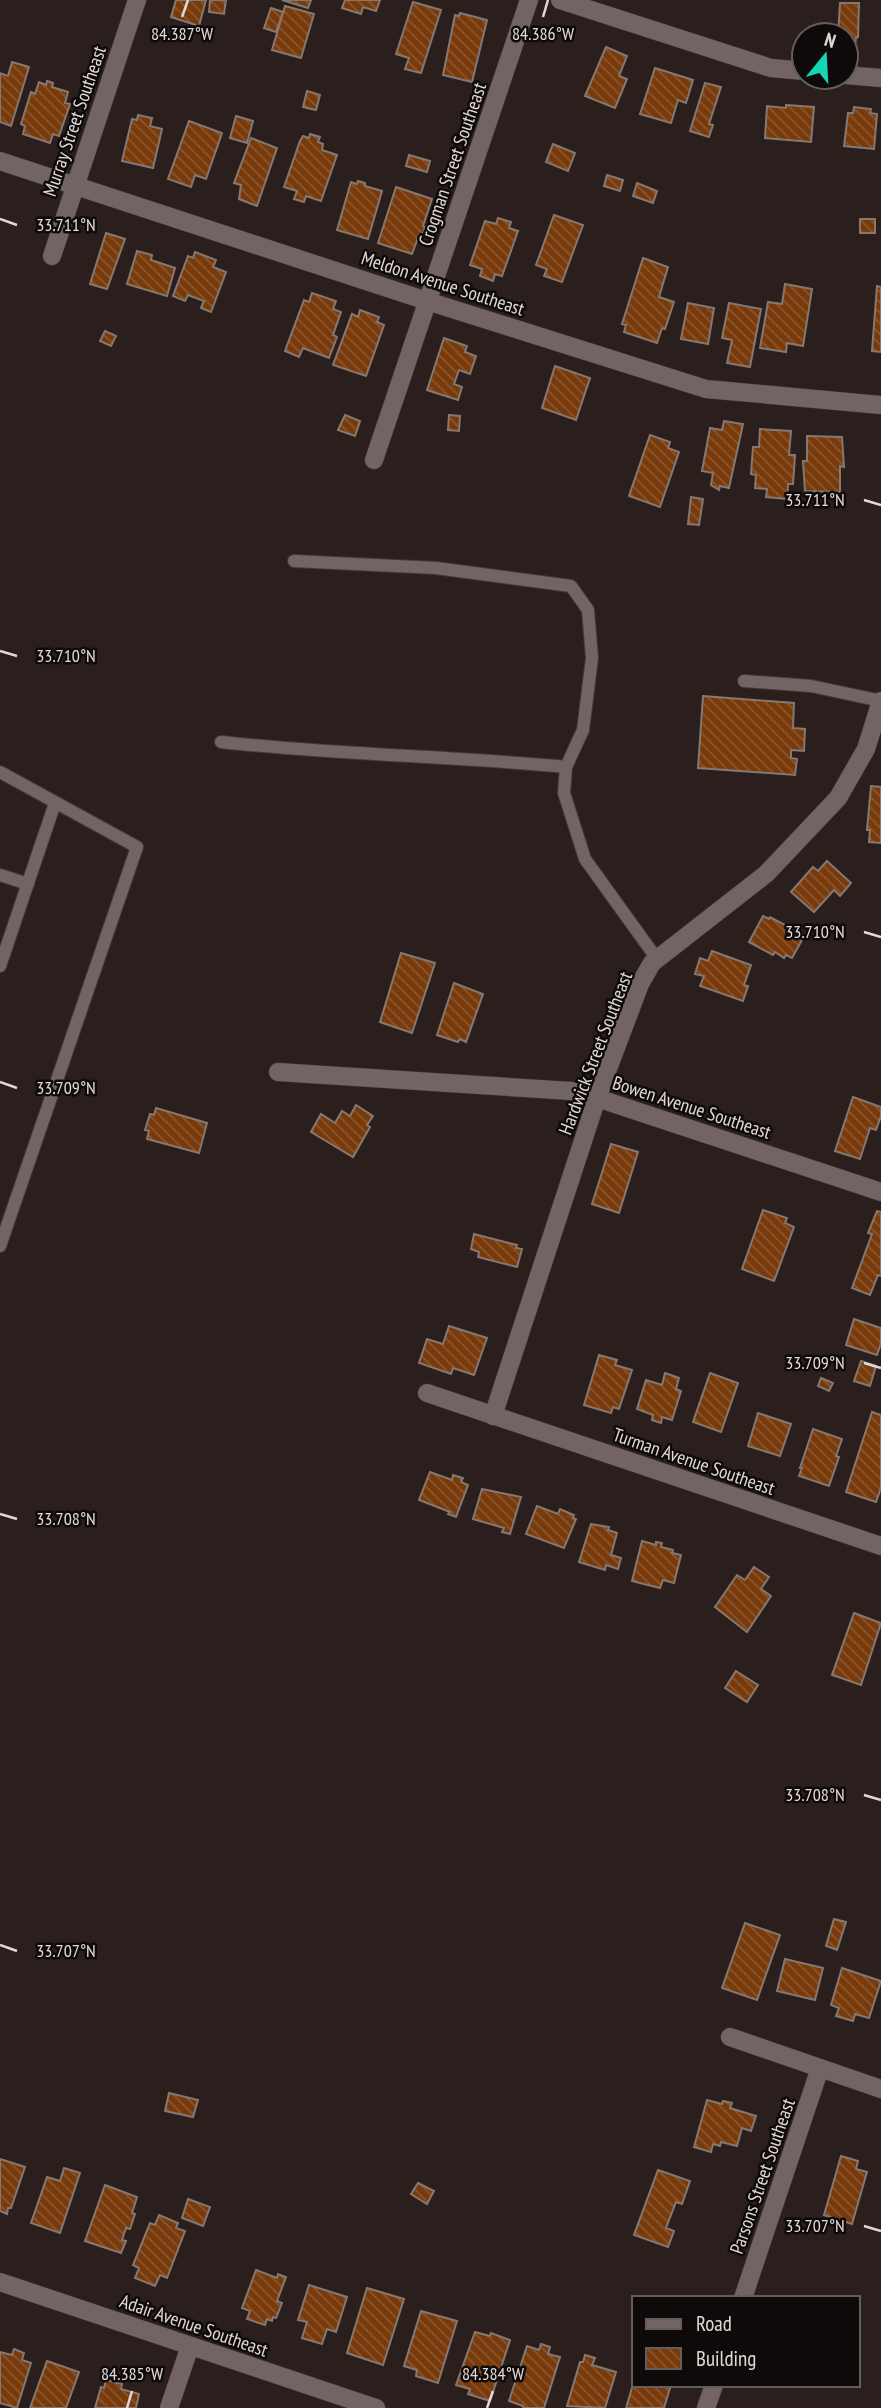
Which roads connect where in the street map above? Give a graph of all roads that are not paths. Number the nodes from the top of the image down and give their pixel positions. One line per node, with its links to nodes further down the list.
1 (137, 0): 8 (street, Murray Street Southeast)
2 (529, 0): 10 (street, Crogman Street Southeast)
3 (560, 0): 4 (street)
4 (790, 70)
5 (860, 76): 6 (street)
6 (881, 78)
7 (0, 161): 8 (street, Meldon Avenue Southeast)
8 (74, 185): 9 (street, Murray Street Southeast); 10 (street, Meldon Avenue Southeast)
9 (52, 256)
10 (428, 301): 11 (street, Meldon Avenue Southeast); 12 (street, Crogman Street Southeast)
11 (881, 405)
12 (374, 460)
13 (294, 561): 18 (lane)
14 (744, 681): 15 (lane)
15 (881, 701): 17 (street, Hardwick Street Southeast)
16 (222, 742): 18 (lane)
17 (874, 750): 23 (street, Hardwick Street Southeast)
18 (566, 767): 23 (lane)
19 (0, 772): 20 (lane)
20 (55, 803): 22 (lane); 28 (lane)
21 (0, 875): 22 (lane)
22 (28, 884): 24 (lane)
23 (657, 959): 26 (street, Hardwick Street Southeast)
24 (0, 966)
25 (278, 1072): 26 (street, Bowen Avenue Southeast)
26 (597, 1098): 27 (street, Bowen Avenue Southeast); 30 (street, Hardwick Street Southeast)
27 (881, 1192)
28 (0, 1244)
29 (427, 1392): 30 (street)
30 (493, 1416): 31 (street, Turman Avenue Southeast)
31 (881, 1546)
32 (730, 2037): 33 (street)
33 (820, 2068): 34 (street); 36 (street, Parsons Street Southeast)
34 (881, 2089)
35 (0, 2282): 37 (street, Adair Avenue Southeast)
36 (744, 2296)
37 (190, 2346): 39 (street); 40 (street, Adair Avenue Southeast)
38 (712, 2387): 41 (street)
39 (169, 2408)
40 (376, 2408)
41 (706, 2408)

